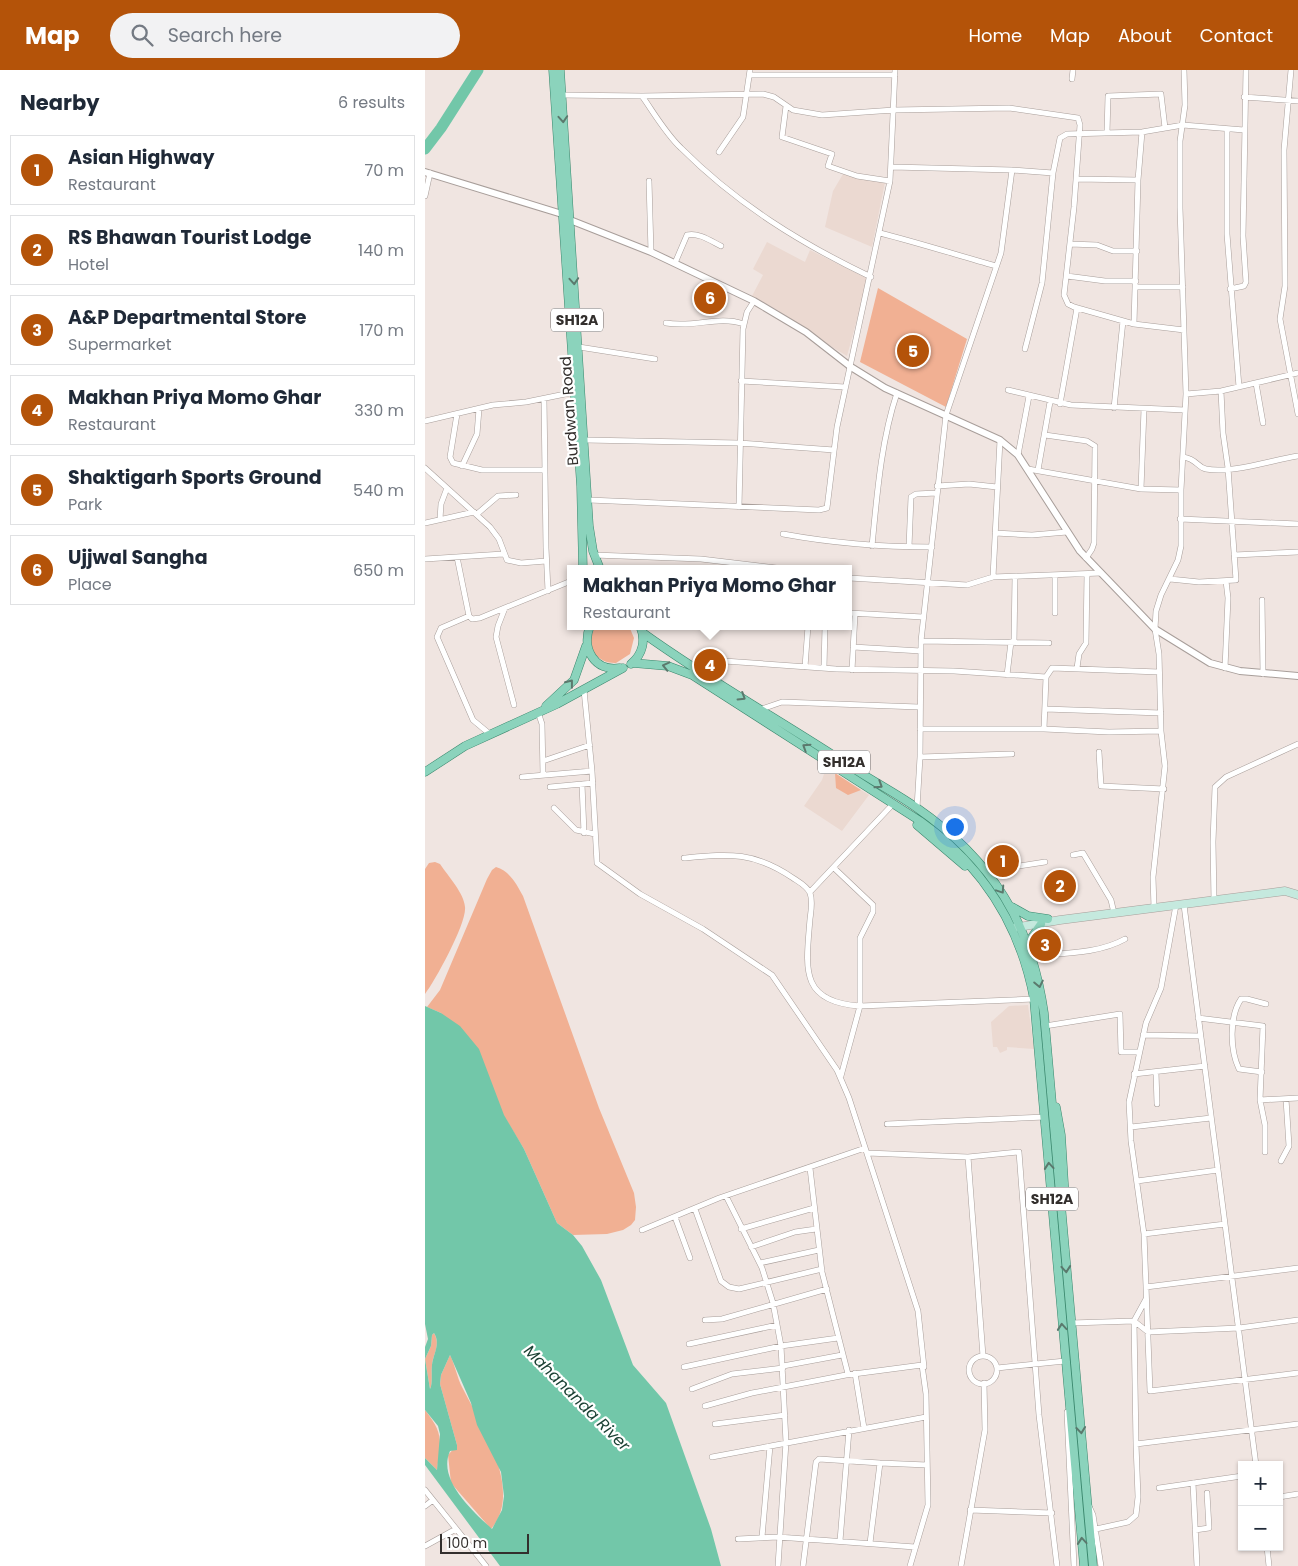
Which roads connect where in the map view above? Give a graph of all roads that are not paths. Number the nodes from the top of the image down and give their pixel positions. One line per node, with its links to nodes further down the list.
1 (553, 70): 28 (main road, Burdwan Road / SH12A)
2 (560, 70): 11 (main road, Burdwan Road / SH12A)
3 (1073, 70): 9 (street)
4 (1184, 70): 18 (street)
5 (1246, 70): 13 (street)
6 (1291, 70): 14 (street)
7 (750, 72): 8 (street); 10 (street)
8 (895, 73): 17 (street)
9 (1072, 79)
10 (748, 93): 12 (street); 16 (street); 25 (street)
11 (561, 95): 12 (street); 28 (main road, Burdwan Road / SH12A, one-way to 28)
12 (641, 96): 46 (street)
13 (1244, 97): 14 (street); 21 (street)
14 (1288, 100): 15 (street); 62 (street)
15 (1298, 101)
16 (786, 106): 17 (street); 34 (street)
17 (894, 110): 24 (street); 26 (street)
18 (1183, 125): 19 (street); 20 (street); 48 (street)
19 (1165, 128): 22 (street); 23 (street)
20 (1227, 129): 21 (street); 49 (street)
21 (1244, 130): 49 (street)
22 (1141, 132): 23 (street); 32 (street)
23 (1107, 133): 24 (street)
24 (1079, 134): 30 (street); 31 (street)
25 (719, 152)
26 (892, 167): 27 (street); 34 (street)
27 (1012, 170): 30 (street); 44 (street)
28 (563, 172): 36 (main road, Burdwan Road / SH12A); 37 (main road, Burdwan Road / SH12A)
29 (427, 173): 35 (street); 36 (street)
30 (1053, 173): 58 (street)
31 (1076, 179): 32 (street); 39 (street)
32 (1137, 180): 41 (street)
33 (649, 181): 42 (street)
34 (890, 181): 38 (street)
35 (425, 196)
36 (562, 214): 69 (main road, Burdwan Road / SH12A)
37 (570, 220): 42 (street); 57 (main road, Burdwan Road / SH12A, one-way to 57)
38 (880, 234): 44 (street); 46 (street)
39 (1070, 244): 41 (street); 45 (street)
40 (721, 246): 43 (street)
41 (1137, 251): 47 (street)
42 (651, 252): 43 (street)
43 (675, 262): 50 (street)
44 (996, 266): 82 (street)
45 (1067, 276): 47 (street); 51 (street)
46 (871, 277): 60 (street)
47 (1136, 284): 48 (street); 55 (street)
48 (1183, 287): 56 (street)
49 (1230, 289): 66 (street)
50 (754, 301): 54 (street); 60 (street)
51 (1077, 308): 52 (street); 75 (street)
52 (1123, 321): 55 (street); 76 (street)
53 (666, 323): 54 (street)
54 (744, 324): 63 (street)
55 (1134, 324): 56 (street)
56 (1184, 330): 71 (street)
57 (579, 347): 59 (street); 86 (main road, Burdwan Road / SH12A)
58 (1025, 348)
59 (655, 359)
60 (851, 366): 65 (street); 70 (street)
61 (1298, 373): 62 (street)
62 (1290, 376): 64 (street); 81 (street)
63 (741, 381): 65 (street); 88 (street)
64 (1256, 383): 66 (street); 84 (street)
65 (845, 386): 89 (street)
66 (1239, 386): 68 (street)
67 (1008, 390): 72 (street)
68 (1221, 391): 71 (street); 95 (street)
69 (575, 392): 73 (street); 112 (main road, Burdwan Road / SH12A)
70 (897, 392): 82 (street); 119 (street)
71 (1186, 394): 79 (street)
72 (1029, 396): 74 (street); 90 (street)
73 (544, 399): 77 (street); 97 (street)
74 (1050, 402): 75 (street); 85 (street)
75 (1060, 404): 76 (street)
76 (1115, 408): 78 (street)
77 (479, 409): 80 (street); 93 (street)
78 (1144, 409): 79 (street); 103 (street)
79 (1185, 410): 91 (street)
80 (457, 414): 83 (street); 93 (street)
81 (1298, 414)
82 (946, 415): 87 (street); 100 (street)
83 (425, 421)
84 (1263, 423)
85 (1045, 435): 98 (street); 99 (street)
86 (585, 440): 88 (street); 107 (main road, Burdwan Road / SH12A)
87 (1000, 440): 90 (street); 101 (street)
88 (739, 443): 89 (street); 108 (street)
89 (833, 450): 108 (street)
90 (1018, 454): 96 (street)
91 (1183, 456): 95 (street); 104 (street)
92 (1298, 456): 95 (street)
93 (462, 466): 97 (street)
94 (425, 468): 102 (street)
95 (1228, 468): 113 (street)
96 (1028, 469): 98 (street); 116 (street)
97 (544, 470): 129 (street)
98 (1038, 470): 99 (street)
99 (1096, 480): 103 (street); 127 (street)
100 (937, 486): 101 (street); 105 (street)
101 (997, 487): 117 (street)
102 (447, 488): 109 (street); 110 (street)
103 (1141, 488): 104 (street)
104 (1181, 490): 111 (street)
105 (936, 493): 120 (street); 121 (street)
106 (517, 495): 109 (street)
107 (589, 500): 108 (street); 112 (main road, Burdwan Road / SH12A)
108 (739, 507)
109 (475, 513): 110 (street); 123 (street)
110 (440, 519): 114 (street)
111 (1180, 519): 113 (street); 139 (street)
112 (586, 522): 124 (main road, Burdwan Road / SH12A); 130 (main road, Burdwan Road / SH12A)
113 (1231, 523): 115 (street); 125 (street)
114 (425, 524)
115 (1298, 524)
116 (1067, 532): 117 (street); 127 (street)
117 (995, 533): 137 (street)
118 (783, 534): 119 (street)
119 (872, 546): 120 (street)
120 (909, 547): 121 (street)
121 (932, 547): 142 (street)
122 (1298, 552): 125 (street)
123 (503, 554): 126 (street); 129 (street)
124 (594, 555): 131 (main road, Burdwan Road / SH12A); 132 (street)
125 (1234, 555): 140 (street)
126 (457, 557): 128 (street); 149 (street)
127 (1086, 558): 134 (street)
128 (425, 560)
129 (547, 561): 143 (street)
130 (583, 565)
131 (598, 565)
132 (751, 565)
133 (1087, 574): 134 (street); 135 (street); 170 (street)
134 (1101, 574): 151 (street)
135 (1055, 575): 136 (street); 146 (street)
136 (1015, 576): 137 (street); 160 (street)
137 (993, 577): 142 (street)
138 (852, 578): 142 (street)
139 (1170, 579): 140 (street); 151 (street)
140 (1226, 581): 171 (street)
141 (567, 583): 143 (street)
142 (927, 583): 150 (street)
143 (549, 591): 145 (street)
144 (1262, 600): 175 (street)
145 (505, 608): 149 (street); 180 (street)
146 (1055, 613)
147 (852, 614): 148 (street)
148 (855, 614): 150 (street); 163 (street)
149 (469, 616): 189 (street)
150 (923, 617): 159 (street)
151 (1155, 629): 171 (street); 174 (street)
152 (585, 630): 158 (main road)
153 (588, 630): 158 (main road)
154 (641, 630): 165 (main road, SH12A)
155 (642, 630): 168 (main road, SH12A)
156 (808, 630): 166 (street)
157 (825, 630): 169 (street)
158 (586, 637): 162 (main road)
159 (921, 641): 160 (street); 164 (street)
160 (1012, 643): 161 (street); 176 (street)
161 (1049, 643)
162 (586, 646): 167 (main road); 184 (main road, one-way to 162)
163 (853, 647): 164 (street); 172 (street)
164 (921, 651): 173 (street)
165 (633, 663): 167 (main road); 204 (main road, SH12A, one-way to 165)
166 (805, 667): 168 (street); 169 (street)
167 (623, 668): 179 (main road)
168 (696, 668): 182 (main road, SH12A, one-way to 182)
169 (824, 668): 172 (street)
170 (1077, 668): 174 (street); 178 (street)
171 (1225, 668): 175 (street)
172 (852, 670): 173 (street)
173 (920, 672): 176 (street); 181 (street)
174 (1159, 672): 185 (street)
175 (1263, 674): 177 (street)
176 (1007, 675): 178 (street)
177 (1298, 676)
178 (1045, 677): 183 (street)
179 (584, 690): 184 (main road); 191 (street)
180 (514, 705)
181 (919, 708): 182 (street); 187 (street)
182 (762, 709): 206 (main road, SH12A, one-way to 206)
183 (1045, 709): 185 (street); 186 (street)
184 (539, 711): 189 (main road); 195 (street)
185 (1161, 713): 188 (street)
186 (1044, 728): 187 (street); 188 (street)
187 (920, 729): 194 (street)
188 (1161, 731): 203 (street)
189 (491, 735): 197 (main road)
190 (1298, 744): 216 (street)
191 (590, 745): 195 (street); 196 (street)
192 (1099, 752): 203 (street)
193 (1012, 754): 194 (street)
194 (920, 757): 206 (street)
195 (543, 761): 198 (street)
196 (592, 771): 198 (street); 200 (street)
197 (425, 772)
198 (543, 774): 199 (street)
199 (522, 777)
200 (593, 783): 201 (street); 208 (street)
201 (582, 784): 202 (street); 207 (street)
202 (550, 787)
203 (1164, 789): 219 (street)
204 (893, 804): 212 (street); 223 (main road, SH12A)
205 (554, 808): 207 (street)
206 (917, 808): 213 (main road, SH12A)
207 (583, 833): 208 (street)
208 (595, 834): 240 (street)
209 (1073, 855): 220 (street)
210 (684, 858): 214 (street)
211 (1045, 862): 213 (street)
212 (834, 868): 214 (street); 229 (street)
213 (990, 875): 218 (main road, SH12A, one-way to 218)
214 (809, 892): 229 (street)
215 (1297, 893): 216 (main road)
216 (1215, 901): 217 (main road)
217 (1180, 905): 219 (main road); 230 (street); 233 (street)
218 (1011, 906): 221 (main road); 222 (main road, SH12A)
219 (1154, 908): 220 (main road)
220 (1114, 913): 221 (main road)
221 (1044, 921): 222 (main road); 225 (main road)
222 (1020, 923): 223 (main road); 225 (main road, SH12A)
223 (1011, 926): 227 (main road, SH12A)
224 (1125, 939): 226 (street)
225 (1028, 943): 226 (main road, SH12A)
226 (1033, 956): 232 (main road, SH12A, one-way to 232)
227 (1034, 999): 229 (street); 245 (main road, SH12A)
228 (1267, 1004): 231 (street)
229 (860, 1006): 240 (street)
230 (1199, 1018): 231 (street); 234 (street)
231 (1233, 1022): 238 (street); 238 (street)
232 (1045, 1026): 235 (street); 280 (main road, SH12A, one-way to 280)
233 (1143, 1035): 234 (street); 235 (street)
234 (1201, 1036): 236 (street)
235 (1139, 1052): 239 (street)
236 (1205, 1066): 237 (street); 246 (street)
237 (1156, 1072): 239 (street); 244 (street)
238 (1262, 1072): 243 (street)
239 (1134, 1074): 248 (street)
240 (841, 1076): 249 (street)
241 (1298, 1098): 242 (street)
242 (1286, 1099): 243 (street); 252 (street)
243 (1260, 1100): 250 (street)
244 (1157, 1104)
245 (1045, 1117): 247 (street); 289 (main road, SH12A, one-way to 245)
246 (1211, 1118): 248 (street); 254 (street)
247 (887, 1124)
248 (1131, 1127): 255 (street)
249 (866, 1151): 251 (street); 253 (street); 293 (street)
250 (1265, 1152)
251 (968, 1157): 288 (street); 290 (street)
252 (1281, 1161)
253 (809, 1168): 256 (street); 257 (street)
254 (1218, 1170): 255 (street); 260 (street)
255 (1137, 1181): 264 (street)
256 (726, 1196): 258 (street); 261 (street)
257 (814, 1208): 261 (street); 262 (street)
258 (695, 1209): 259 (street); 272 (street)
259 (675, 1217): 263 (street); 267 (street)
260 (1225, 1224): 264 (street); 271 (street)
261 (741, 1229): 265 (street)
262 (816, 1229): 265 (street); 266 (street)
263 (642, 1230)
264 (1144, 1234): 273 (street)
265 (751, 1248): 268 (street)
266 (819, 1250): 268 (street); 270 (street)
267 (690, 1258)
268 (760, 1263): 272 (street)
269 (1298, 1268): 271 (street)
270 (822, 1269): 272 (street); 274 (street)
271 (1232, 1276): 273 (street); 282 (street)
272 (767, 1283): 276 (street)
273 (1145, 1287): 275 (street)
274 (827, 1289): 276 (street); 284 (street)
275 (1146, 1299): 279 (street); 283 (street)
276 (773, 1303): 277 (street); 281 (street)
277 (705, 1320)
278 (1298, 1320): 282 (street)
279 (1134, 1321): 280 (street); 283 (street); 312 (street)
280 (1071, 1323): 327 (main road, SH12A, one-way to 327)
281 (777, 1325): 285 (street); 286 (street)
282 (1239, 1328): 283 (street); 298 (street)
283 (1148, 1332): 298 (street)
284 (838, 1338): 286 (street); 287 (street)
285 (689, 1344)
286 (781, 1346): 291 (street); 292 (street)
287 (842, 1356): 292 (street); 297 (street)
288 (983, 1356): 294 (street); 299 (street)
289 (1065, 1361): 290 (street); 300 (main road, SH12A)
290 (1035, 1364): 294 (street); 330 (street)
291 (684, 1367)
292 (783, 1367): 301 (street); 302 (street)
293 (924, 1367): 295 (street); 305 (street)
294 (997, 1368): 299 (street)
295 (855, 1373): 297 (street); 308 (street)
296 (1298, 1373): 298 (street)
297 (848, 1374): 301 (street)
298 (1245, 1379): 309 (street)
299 (984, 1383): 329 (street)
300 (1067, 1386): 349 (street); 350 (main road, SH12A, one-way to 300)
301 (785, 1387): 303 (street); 304 (street)
302 (692, 1388)
303 (705, 1406)
304 (785, 1414): 306 (street); 311 (street)
305 (926, 1417): 308 (street); 318 (street)
306 (715, 1424)
307 (1298, 1424): 309 (street)
308 (864, 1428): 310 (street)
309 (1252, 1429): 312 (street); 316 (street)
310 (849, 1430): 311 (street); 315 (street)
311 (786, 1442): 313 (street); 335 (street)
312 (1136, 1444): 332 (street)
313 (769, 1446): 314 (street); 334 (street)
314 (712, 1457)
315 (848, 1460): 317 (street); 337 (street); 338 (street)
316 (1256, 1461)
317 (879, 1463): 318 (street); 339 (street)
318 (927, 1465): 341 (street)
319 (1238, 1477): 320 (street)
320 (1193, 1483): 321 (street); 333 (street)
321 (1159, 1488)
322 (425, 1490): 326 (street)
323 (1207, 1493): 333 (street)
324 (1298, 1494): 325 (street)
325 (1283, 1496)
326 (433, 1500): 328 (street); 331 (street)
327 (1088, 1505): 332 (street); 351 (main road, SH12A)
328 (425, 1506)
329 (970, 1510): 330 (street); 347 (street)
330 (1052, 1513): 348 (street)
331 (456, 1529): 340 (street); 343 (street)
332 (1096, 1529): 352 (street)
333 (1195, 1530): 353 (street)
334 (763, 1537): 335 (street); 336 (street)
335 (779, 1537): 337 (street); 344 (street)
336 (738, 1539)
337 (807, 1539): 338 (street); 345 (street)
338 (840, 1541): 339 (street)
339 (870, 1543): 341 (street)
340 (425, 1546)
341 (915, 1547): 346 (street)
342 (1267, 1551): 354 (street)
343 (486, 1566)
344 (778, 1566)
345 (803, 1566)
346 (909, 1566)
347 (961, 1566)
348 (1057, 1566)
349 (1074, 1566)
350 (1085, 1566)
351 (1093, 1566)
352 (1101, 1566)
353 (1197, 1566)
354 (1269, 1566)

